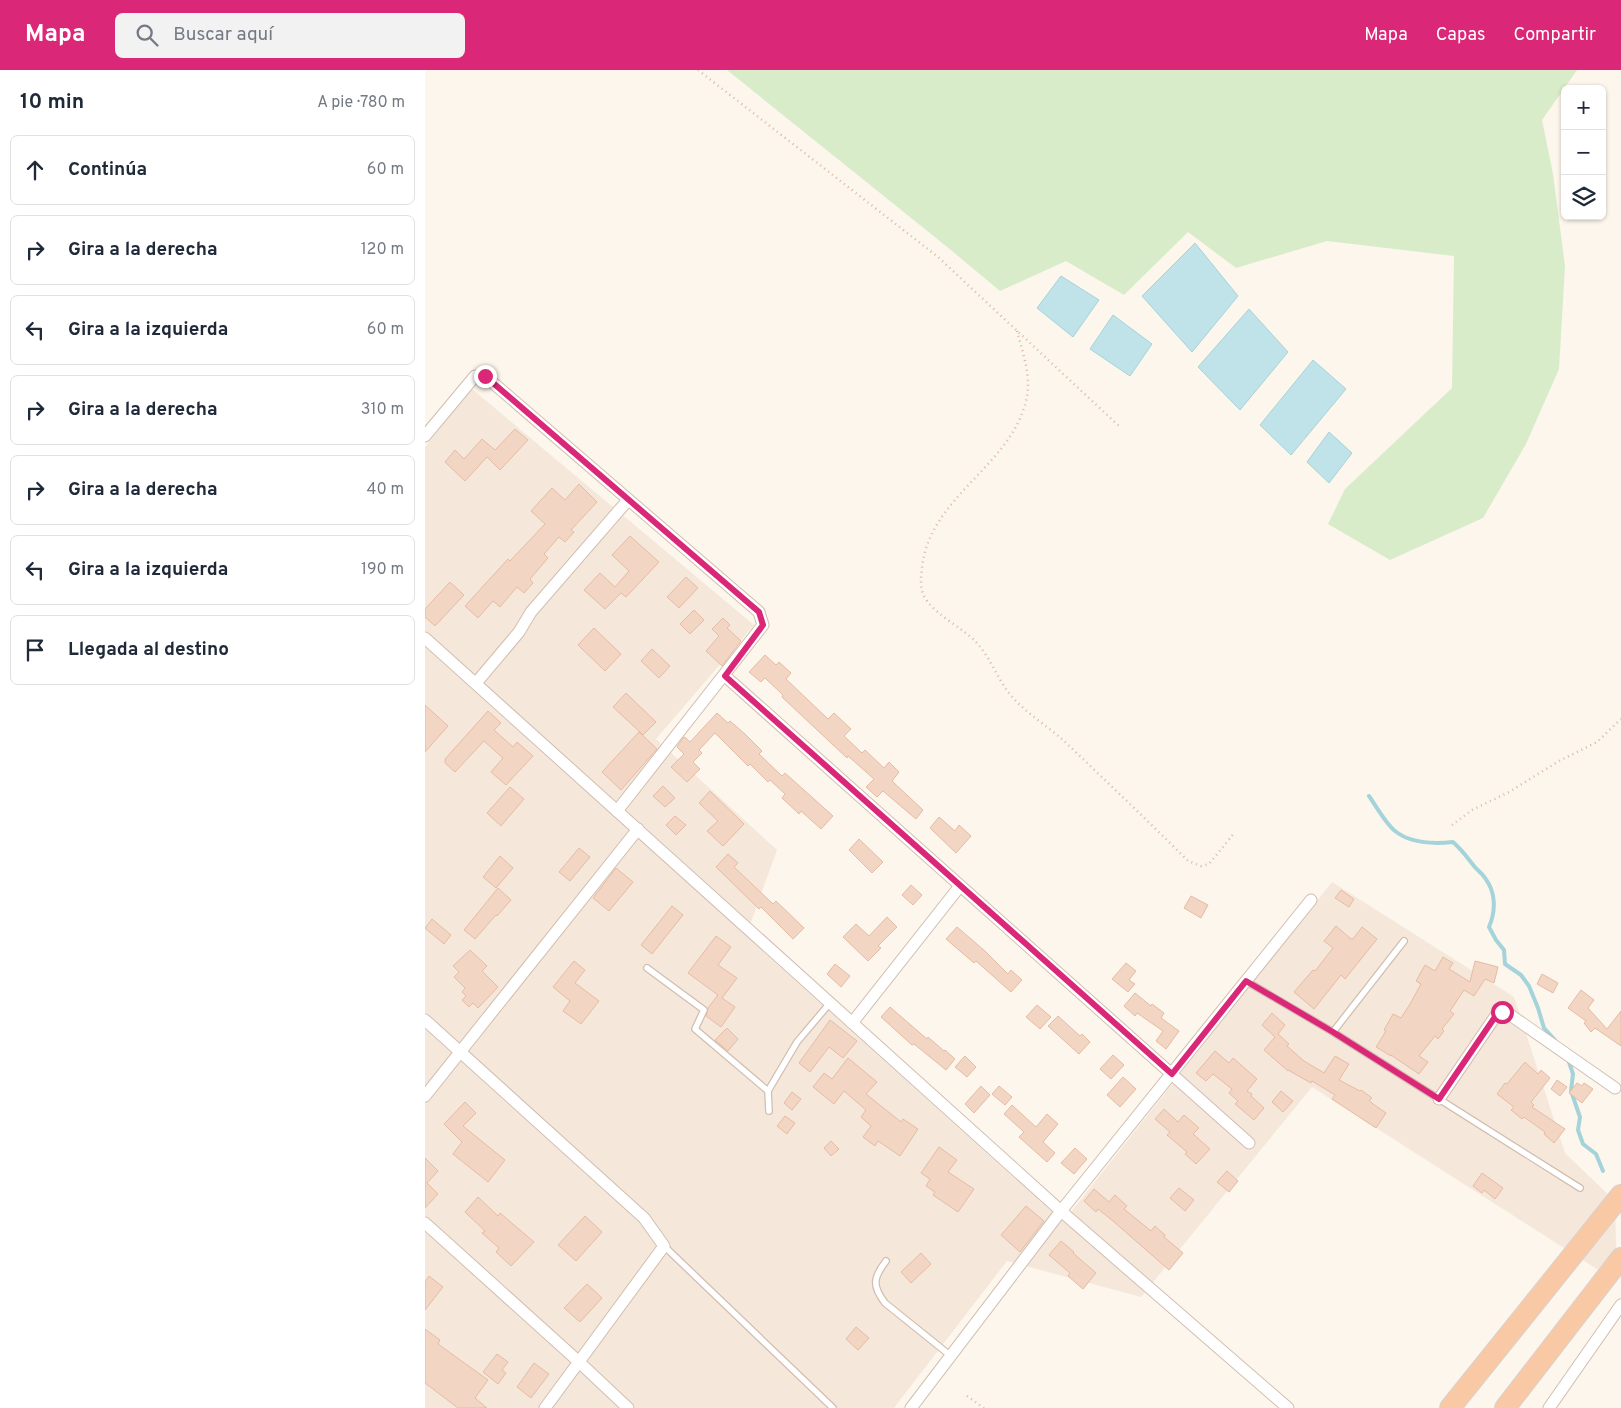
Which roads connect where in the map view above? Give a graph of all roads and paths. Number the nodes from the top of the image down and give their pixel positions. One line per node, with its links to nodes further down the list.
1 (698, 70): 2 (path)
2 (1017, 331): 3 (path); 13 (path)
3 (1120, 427)
4 (425, 436): 5 (street)
5 (628, 500): 7 (street); 8 (street)
6 (425, 638): 8 (street)
7 (725, 676): 10 (street); 14 (street)
8 (476, 683): 10 (street)
9 (1621, 719): 11 (path)
10 (617, 811): 12 (street)
11 (1452, 825)
12 (638, 829): 19 (street); 23 (street)
13 (1235, 832)
14 (960, 886): 21 (street); 24 (street)
15 (1311, 900): 18 (street)
16 (1404, 941): 22 (lane)
17 (647, 968): 26 (lane)
18 (1246, 981): 22 (lane); 24 (street)
19 (830, 1003): 21 (street); 26 (lane)
20 (425, 1020): 23 (street)
21 (852, 1023): 33 (street)
22 (1333, 1032): 28 (lane)
23 (461, 1052): 27 (street); 35 (street)
24 (1172, 1074): 30 (street); 33 (street)
25 (1618, 1088): 28 (street)
26 (768, 1091): 29 (lane)
27 (425, 1096)
28 (1439, 1099): 31 (lane)
29 (769, 1111)
30 (1249, 1143)
31 (1580, 1188)
32 (1621, 1195): 48 (highway)
33 (1061, 1211): 39 (street); 47 (street)
34 (425, 1223): 40 (street)
35 (664, 1246): 40 (street); 44 (lane)
36 (1621, 1258): 49 (highway)
37 (886, 1261): 39 (lane)
38 (1621, 1305): 50 (street)
39 (951, 1356): 45 (street)
40 (578, 1361): 42 (street); 43 (street)
41 (967, 1396): 46 (path)
42 (545, 1408)
43 (628, 1408)
44 (833, 1408)
45 (911, 1408)
46 (983, 1408)
47 (1288, 1408)
48 (1450, 1408)
49 (1505, 1408)
50 (1549, 1408)

